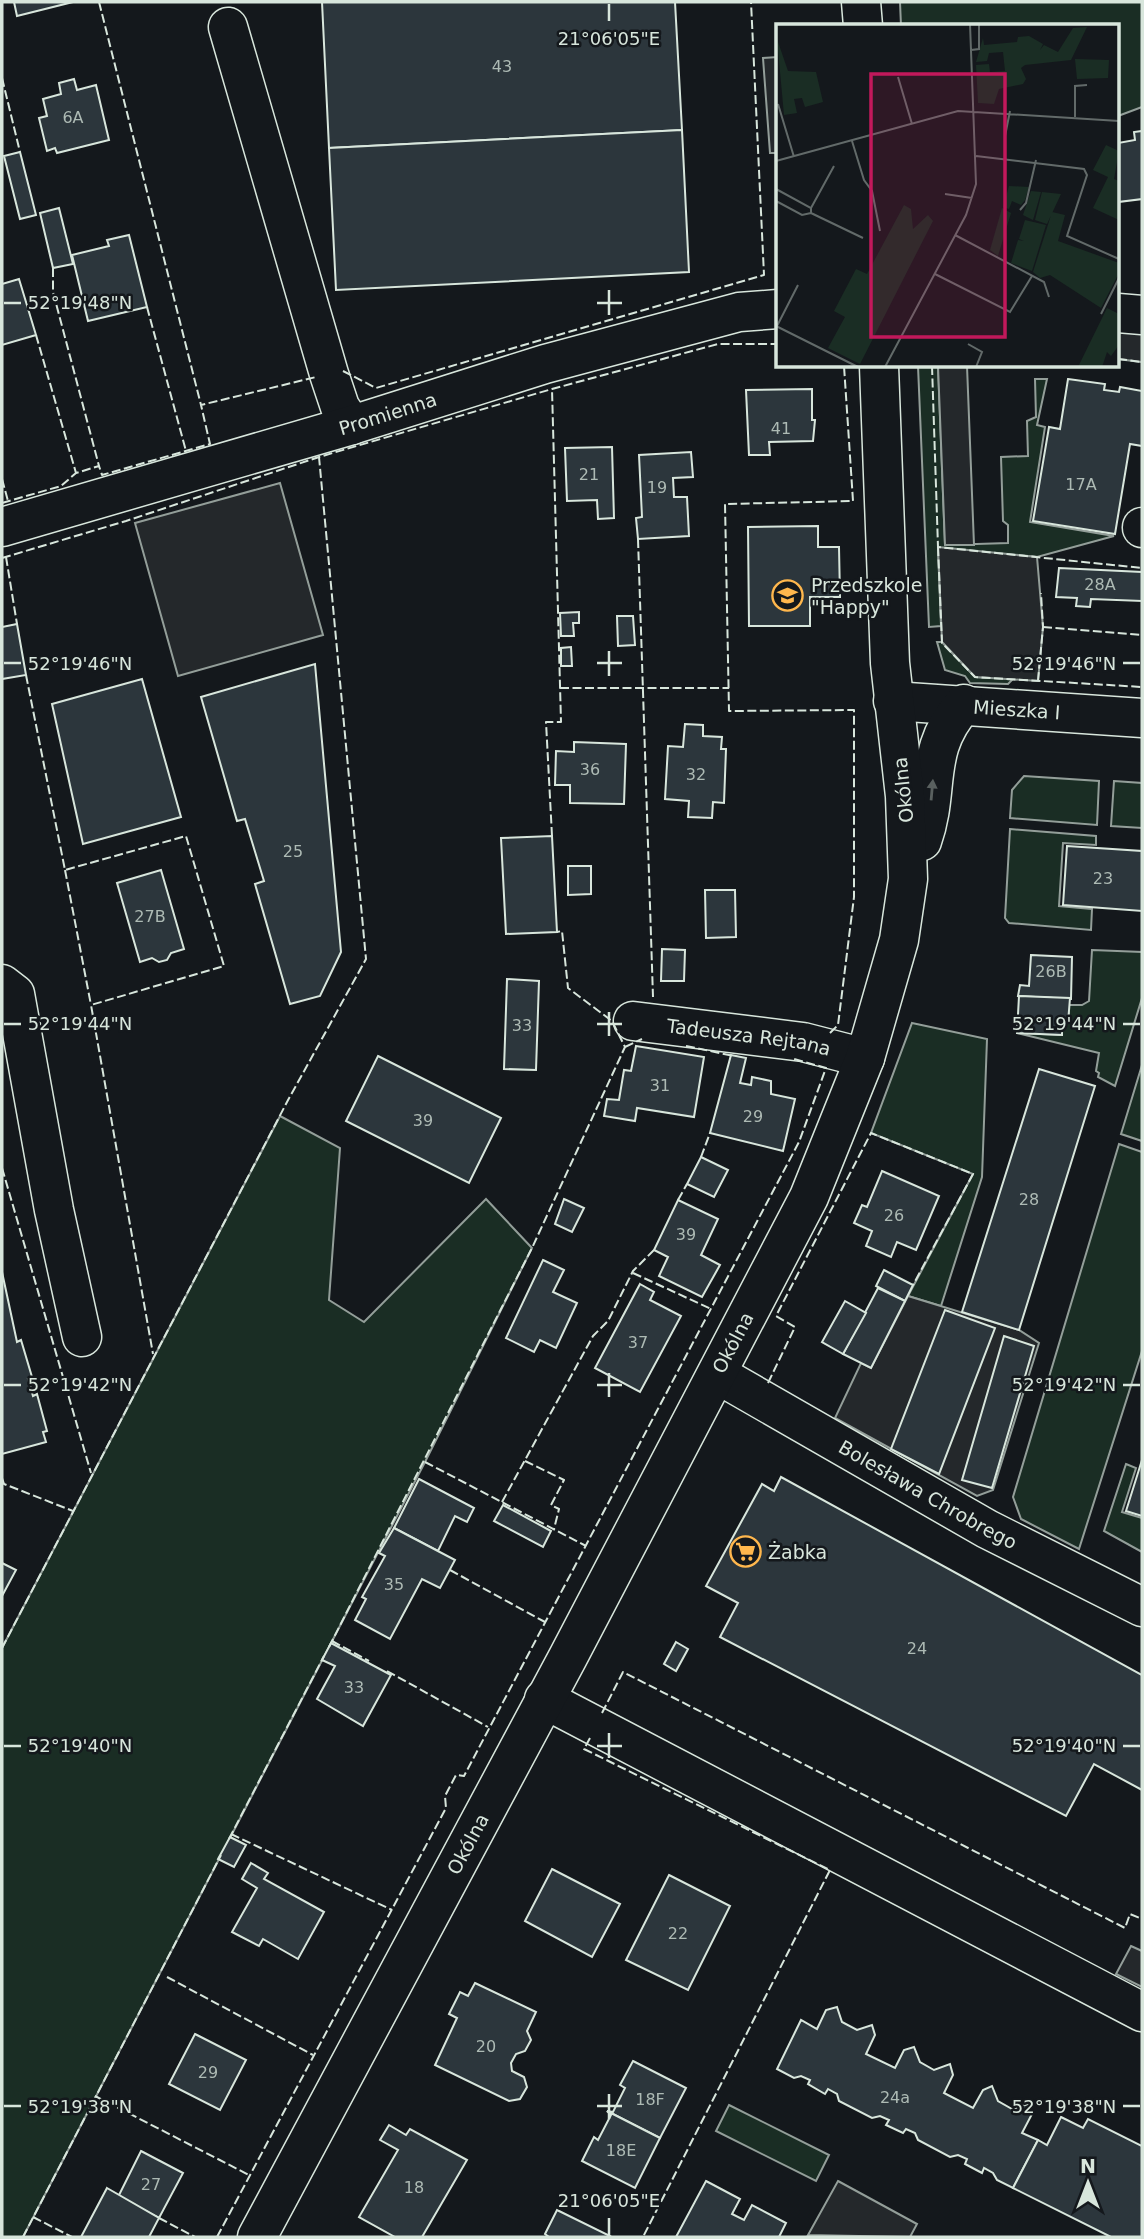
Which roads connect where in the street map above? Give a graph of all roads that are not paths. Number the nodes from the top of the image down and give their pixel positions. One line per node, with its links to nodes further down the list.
1 (861, 2): 2 (street)
2 (863, 24)
3 (228, 27): 8 (street)
4 (776, 309): 8 (street, Promienna)
5 (1120, 313): 6 (street)
6 (1142, 314)
7 (879, 368): 10 (street, Okólna)
8 (352, 425): 9 (street, Promienna)
9 (2, 527)
10 (894, 701): 11 (street, Mieszka I); 13 (street, Okólna)
11 (964, 704): 12 (street, Mieszka I); 13 (street, one-way to 11)
12 (1142, 718)
13 (908, 879): 16 (street, Okólna)
14 (2, 984): 17 (street)
15 (633, 1021): 16 (street, Tadeusza Rejtana)
16 (865, 1058): 18 (street, Okólna)
17 (82, 1337)
18 (717, 1374): 19 (street, Bolesława Chrobrego); 20 (street, Okólna)
19 (1142, 1607)
20 (544, 1699): 21 (street); 22 (street, Okólna)
21 (1142, 2012)
22 (257, 2237)

